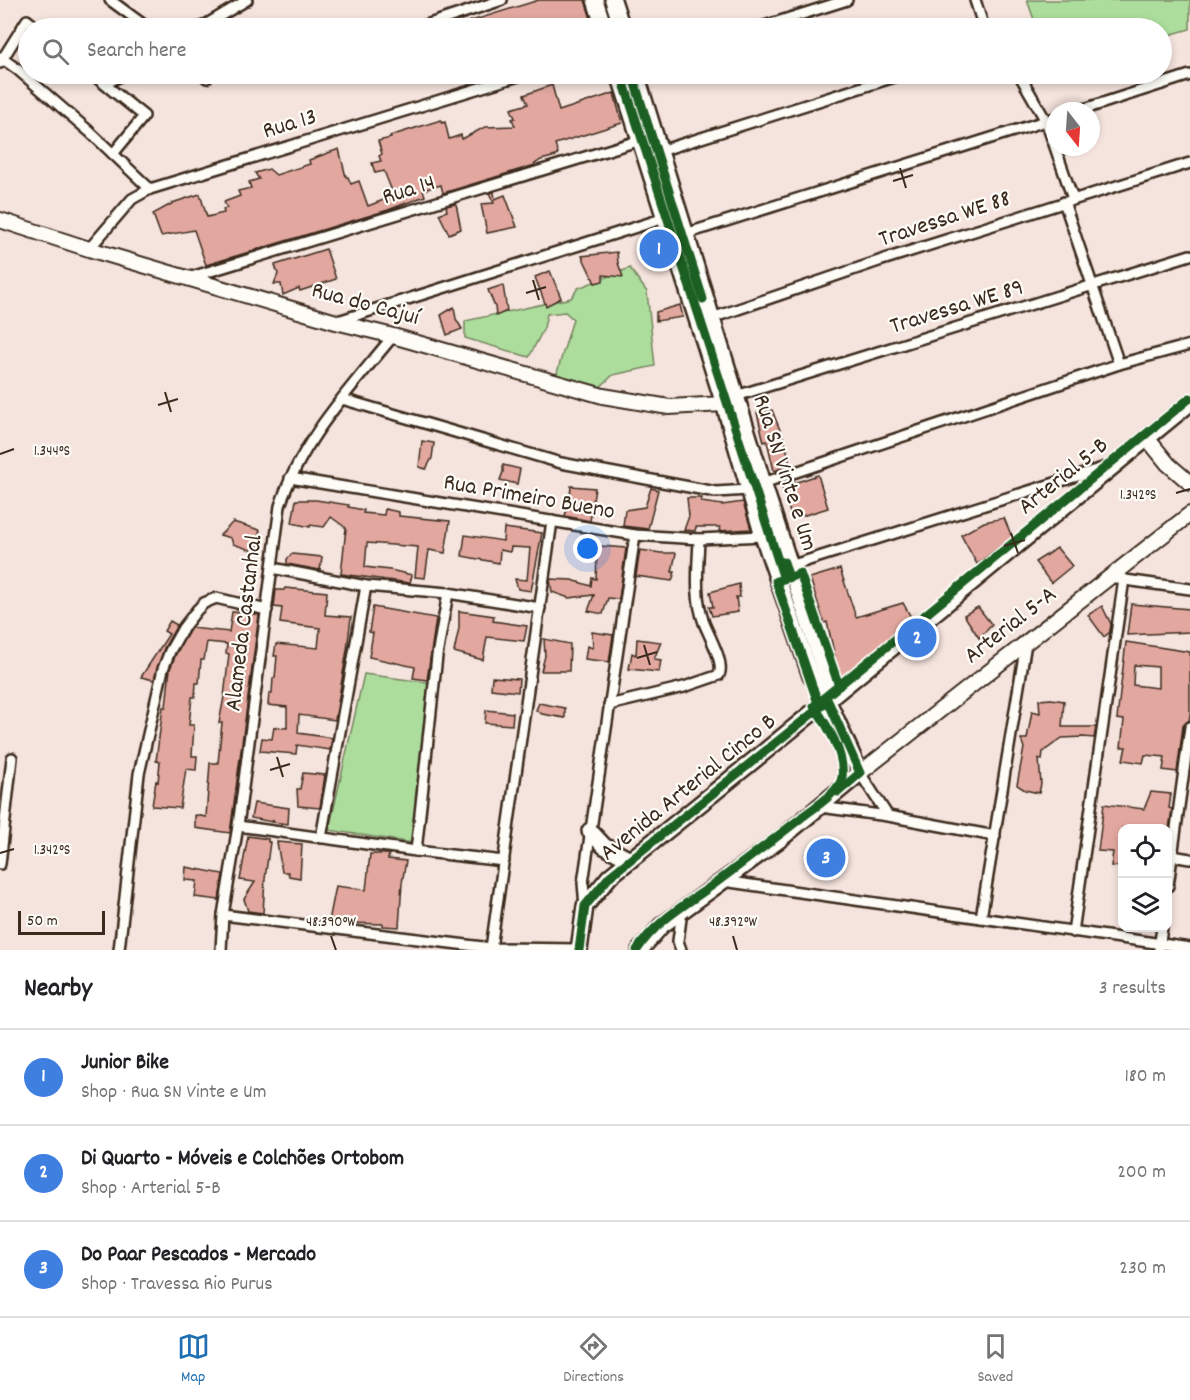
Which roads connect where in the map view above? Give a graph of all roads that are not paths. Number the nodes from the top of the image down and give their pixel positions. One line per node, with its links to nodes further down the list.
1 (110, 0): 8 (street)
2 (247, 0): 9 (street)
3 (502, 0): 10 (street)
4 (595, 0): 11 (main road)
5 (613, 0): 12 (main road)
6 (847, 0): 13 (street)
7 (975, 0): 14 (street)
8 (134, 18)
9 (217, 18)
10 (447, 18)
11 (601, 18)
12 (618, 18)
13 (790, 18)
14 (981, 18)
15 (18, 34): 16 (street)
16 (1, 59): 17 (street)
17 (18, 70)
18 (1190, 75): 19 (street)
19 (1172, 81)
20 (34, 84): 33 (street)
21 (105, 84): 33 (street)
22 (492, 84): 37 (street, Rua 13)
23 (622, 84): 31 (main road, Rua SN Vinte e Um)
24 (639, 84): 32 (main road, Rua SN Vinte e Um)
25 (872, 84): 32 (street)
26 (1026, 84): 29 (street)
27 (1162, 84): 28 (street)
28 (1100, 104)
29 (1046, 113)
30 (1046, 120): 41 (street)
31 (641, 140): 36 (main road, Rua SN Vinte e Um); 44 (street, Rua 14)
32 (660, 151): 36 (main road, Rua SN Vinte e Um)
33 (113, 154): 37 (street)
34 (1058, 156): 38 (street)
35 (1190, 163): 38 (street, Travessa WE 88)
36 (663, 187): 39 (main road, Rua SN Vinte e Um); 41 (main road, Rua SN Vinte e Um)
37 (150, 189): 42 (street, Rua 13)
38 (1068, 201): 45 (street); 46 (street, Travessa WE 88)
39 (665, 218): 47 (street); 52 (main road, Rua SN Vinte e Um)
40 (0, 220): 42 (street, Rua do Cajuí)
41 (685, 234): 46 (main road, Rua SN Vinte e Um)
42 (89, 249): 44 (street, Rua do Cajuí)
43 (1190, 255): 45 (street, Travessa WE 89)
44 (188, 278): 47 (street, Rua do Cajuí)
45 (1093, 286): 50 (street); 52 (street, Travessa WE 89)
46 (712, 318): 52 (main road, Rua SN Vinte e Um)
47 (336, 322): 48 (street, Rua do Cajuí)
48 (393, 336): 51 (street, Alameda Castanhal); 52 (street, Rua do Cajuí)
49 (1190, 345): 50 (street)
50 (1119, 364): 58 (street)
51 (342, 399): 56 (street, Alameda Castanhal); 58 (street)
52 (730, 400): 58 (main road, Rua SN Vinte e Um)
53 (1190, 403): 54 (main road, Arterial 5-B)
54 (1147, 438): 55 (main road, Arterial 5-B); 57 (street)
55 (1114, 464): 65 (street); 74 (main road, Arterial 5-B)
56 (290, 478): 61 (street, Rua Primeiro Bueno); 66 (street, Alameda Castanhal)
57 (1190, 483)
58 (756, 486): 60 (main road, Rua SN Vinte e Um)
59 (1190, 514): 67 (street, Arterial 5-A)
60 (765, 515): 63 (main road, Rua SN Vinte e Um); 65 (main road, Rua SN Vinte e Um)
61 (552, 521): 62 (street, Rua Primeiro Bueno); 71 (street)
62 (635, 536): 64 (street, Rua Primeiro Bueno); 75 (street)
63 (763, 536): 64 (street, Rua Primeiro Bueno); 74 (main road, Rua SN Vinte e Um)
64 (699, 539): 75 (street)
65 (790, 566): 74 (main road, Rua SN Vinte e Um)
66 (272, 568): 68 (street); 72 (street, Alameda Castanhal)
67 (1117, 578): 69 (street); 73 (street, Arterial 5-A); 97 (street)
68 (366, 586): 70 (street); 85 (street)
69 (1190, 589)
70 (448, 592): 71 (street); 86 (street)
71 (540, 608): 90 (street)
72 (267, 610): 82 (street, Alameda Castanhal); 102 (street)
73 (1026, 643): 79 (street, Arterial 5-A); 84 (street)
74 (828, 701): 79 (main road); 89 (main road, Avenida Arterial Cinco B)
75 (609, 705): 83 (street)
76 (1190, 727): 78 (street)
77 (12, 758): 91 (street)
78 (1187, 770): 87 (street)
79 (860, 773): 80 (main road); 81 (street)
80 (820, 807): 81 (street); 92 (main road)
81 (888, 816): 84 (street)
82 (238, 826): 85 (street); 95 (street, Alameda Castanhal)
83 (590, 831): 89 (main road); 93 (street)
84 (995, 836): 96 (street)
85 (321, 838): 86 (street)
86 (416, 851): 90 (street)
87 (1172, 856): 88 (street)
88 (1190, 859)
89 (630, 860): 93 (main road, Avenida Arterial Cinco B)
90 (504, 861): 100 (street)
91 (0, 864)
92 (723, 881): 94 (main road); 96 (street)
93 (585, 906): 104 (main road)
94 (682, 911): 105 (main road); 106 (street)
95 (223, 915): 100 (street); 103 (street, Alameda Castanhal)
96 (981, 918): 97 (street)
97 (1073, 932): 99 (street)
98 (1161, 932): 99 (street)
99 (1159, 947): 101 (street)
100 (491, 948): 104 (street)
101 (1190, 948)
102 (119, 950)
103 (221, 950)
104 (579, 950)
105 (640, 950)
106 (681, 950)

